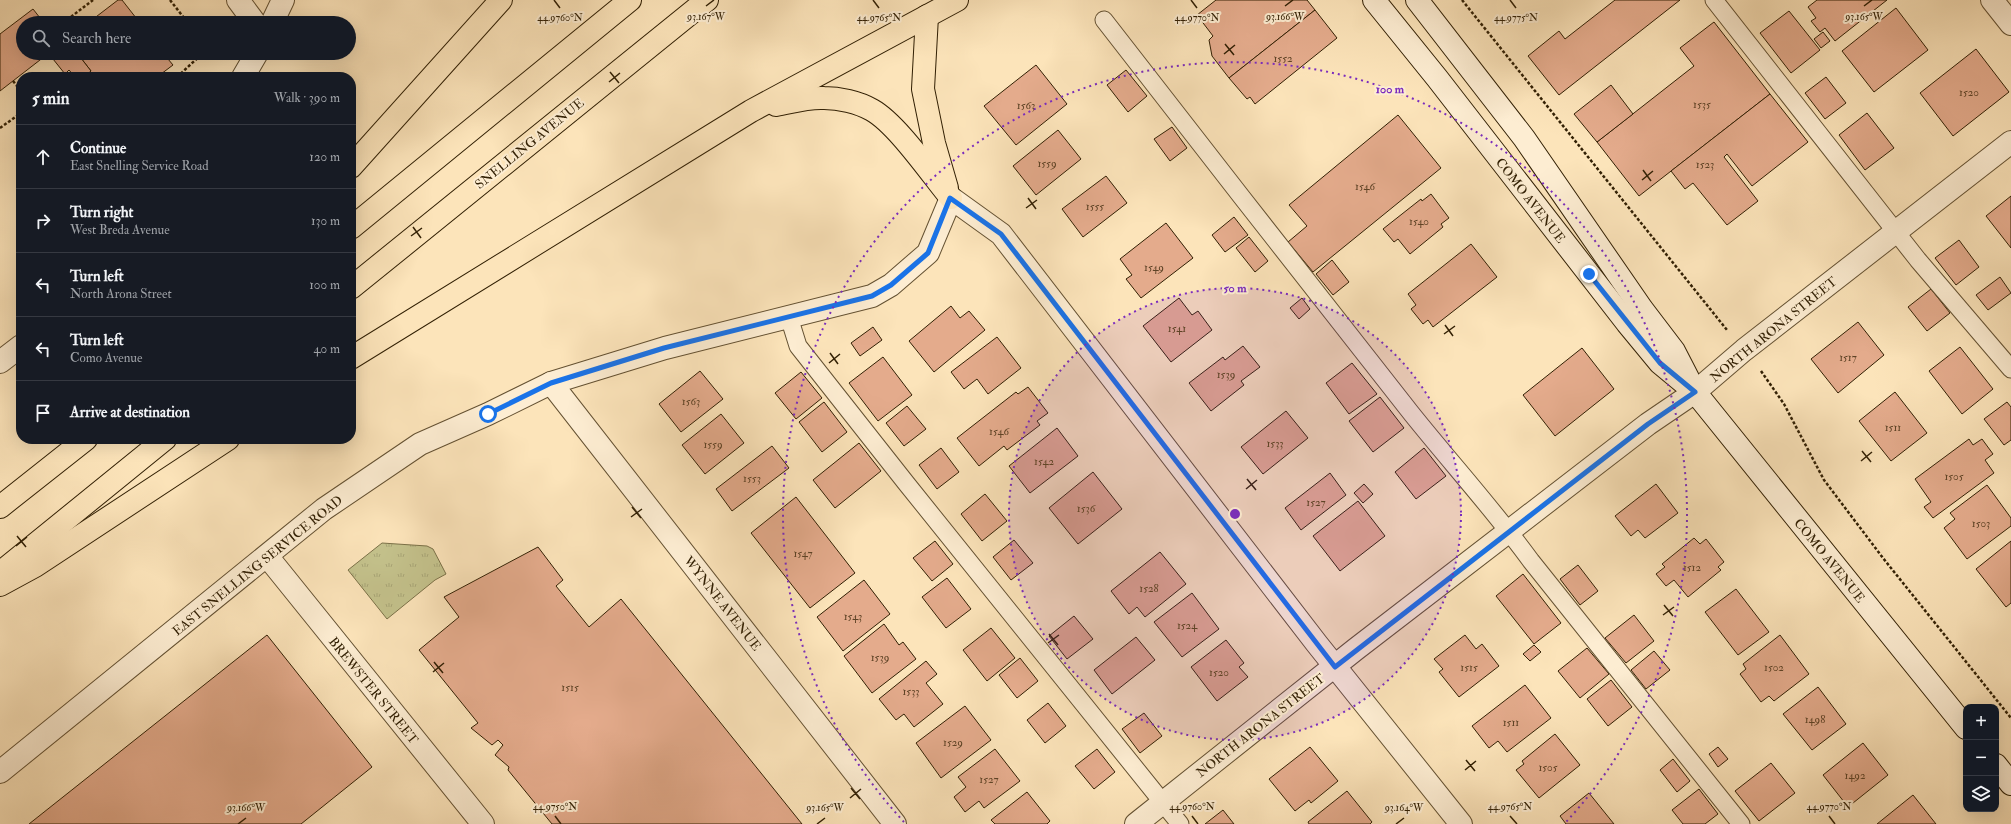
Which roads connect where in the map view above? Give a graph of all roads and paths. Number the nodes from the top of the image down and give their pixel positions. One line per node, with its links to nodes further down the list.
1 (93, 0): 14 (path)
2 (170, 0): 15 (path)
3 (238, 0): 16 (street)
4 (283, 0): 17 (street)
5 (501, 0): 31 (main road)
6 (630, 0): 33 (main road)
7 (708, 0): 35 (main road, SNELLING AVENUE)
8 (957, 0): 18 (main road)
9 (1374, 0): 44 (street, COMO AVENUE)
10 (1417, 0): 44 (street, COMO AVENUE)
11 (1462, 0): 37 (path)
12 (1714, 0): 34 (lane)
13 (1992, 0): 20 (street)
14 (72, 16)
15 (183, 16)
16 (251, 16)
17 (275, 16)
18 (927, 16): 27 (main road); 32 (main road)
19 (1104, 20): 49 (lane)
20 (2011, 24)
21 (195, 60): 23 (path)
22 (252, 60): 24 (street)
23 (182, 72)
24 (246, 72)
25 (13, 81): 26 (path)
26 (16, 85)
27 (751, 111): 32 (main road); 39 (main road)
28 (16, 117): 29 (path)
29 (0, 128)
30 (2011, 142): 34 (street, NORTH ARONA STREET)
31 (356, 161)
32 (950, 198): 36 (street, EAST SNELLING SERVICE ROAD); 53 (street)
33 (356, 224)
34 (1896, 231): 41 (lane); 44 (street, NORTH ARONA STREET)
35 (356, 284)
36 (789, 317): 43 (street, EAST SNELLING SERVICE ROAD); 59 (lane)
37 (1717, 318)
38 (16, 350): 40 (street)
39 (356, 355)
40 (0, 362)
41 (2011, 369)
42 (1765, 375): 54 (path)
43 (551, 383): 50 (street, EAST SNELLING SERVICE ROAD); 61 (street, WYNNE AVENUE)
44 (1695, 392): 49 (street, NORTH ARONA STREET); 55 (street, COMO AVENUE)
45 (80, 444): 48 (main road)
46 (159, 444): 51 (main road)
47 (220, 444): 52 (main road)
48 (0, 506)
49 (1509, 531): 53 (street, NORTH ARONA STREET); 65 (lane)
50 (267, 556): 57 (street, EAST SNELLING SERVICE ROAD); 60 (street, BREWSTER STREET)
51 (0, 573)
52 (0, 586)
53 (1335, 667): 59 (street, NORTH ARONA STREET); 64 (street)
54 (2011, 718)
55 (1963, 724)
56 (1999, 769): 58 (street)
57 (0, 772)
58 (2011, 784)
59 (1162, 803): 62 (street, NORTH ARONA STREET); 63 (lane)
60 (483, 824)
61 (895, 824)
62 (1136, 824)
63 (1180, 824)
64 (1461, 824)
65 (1741, 824)

